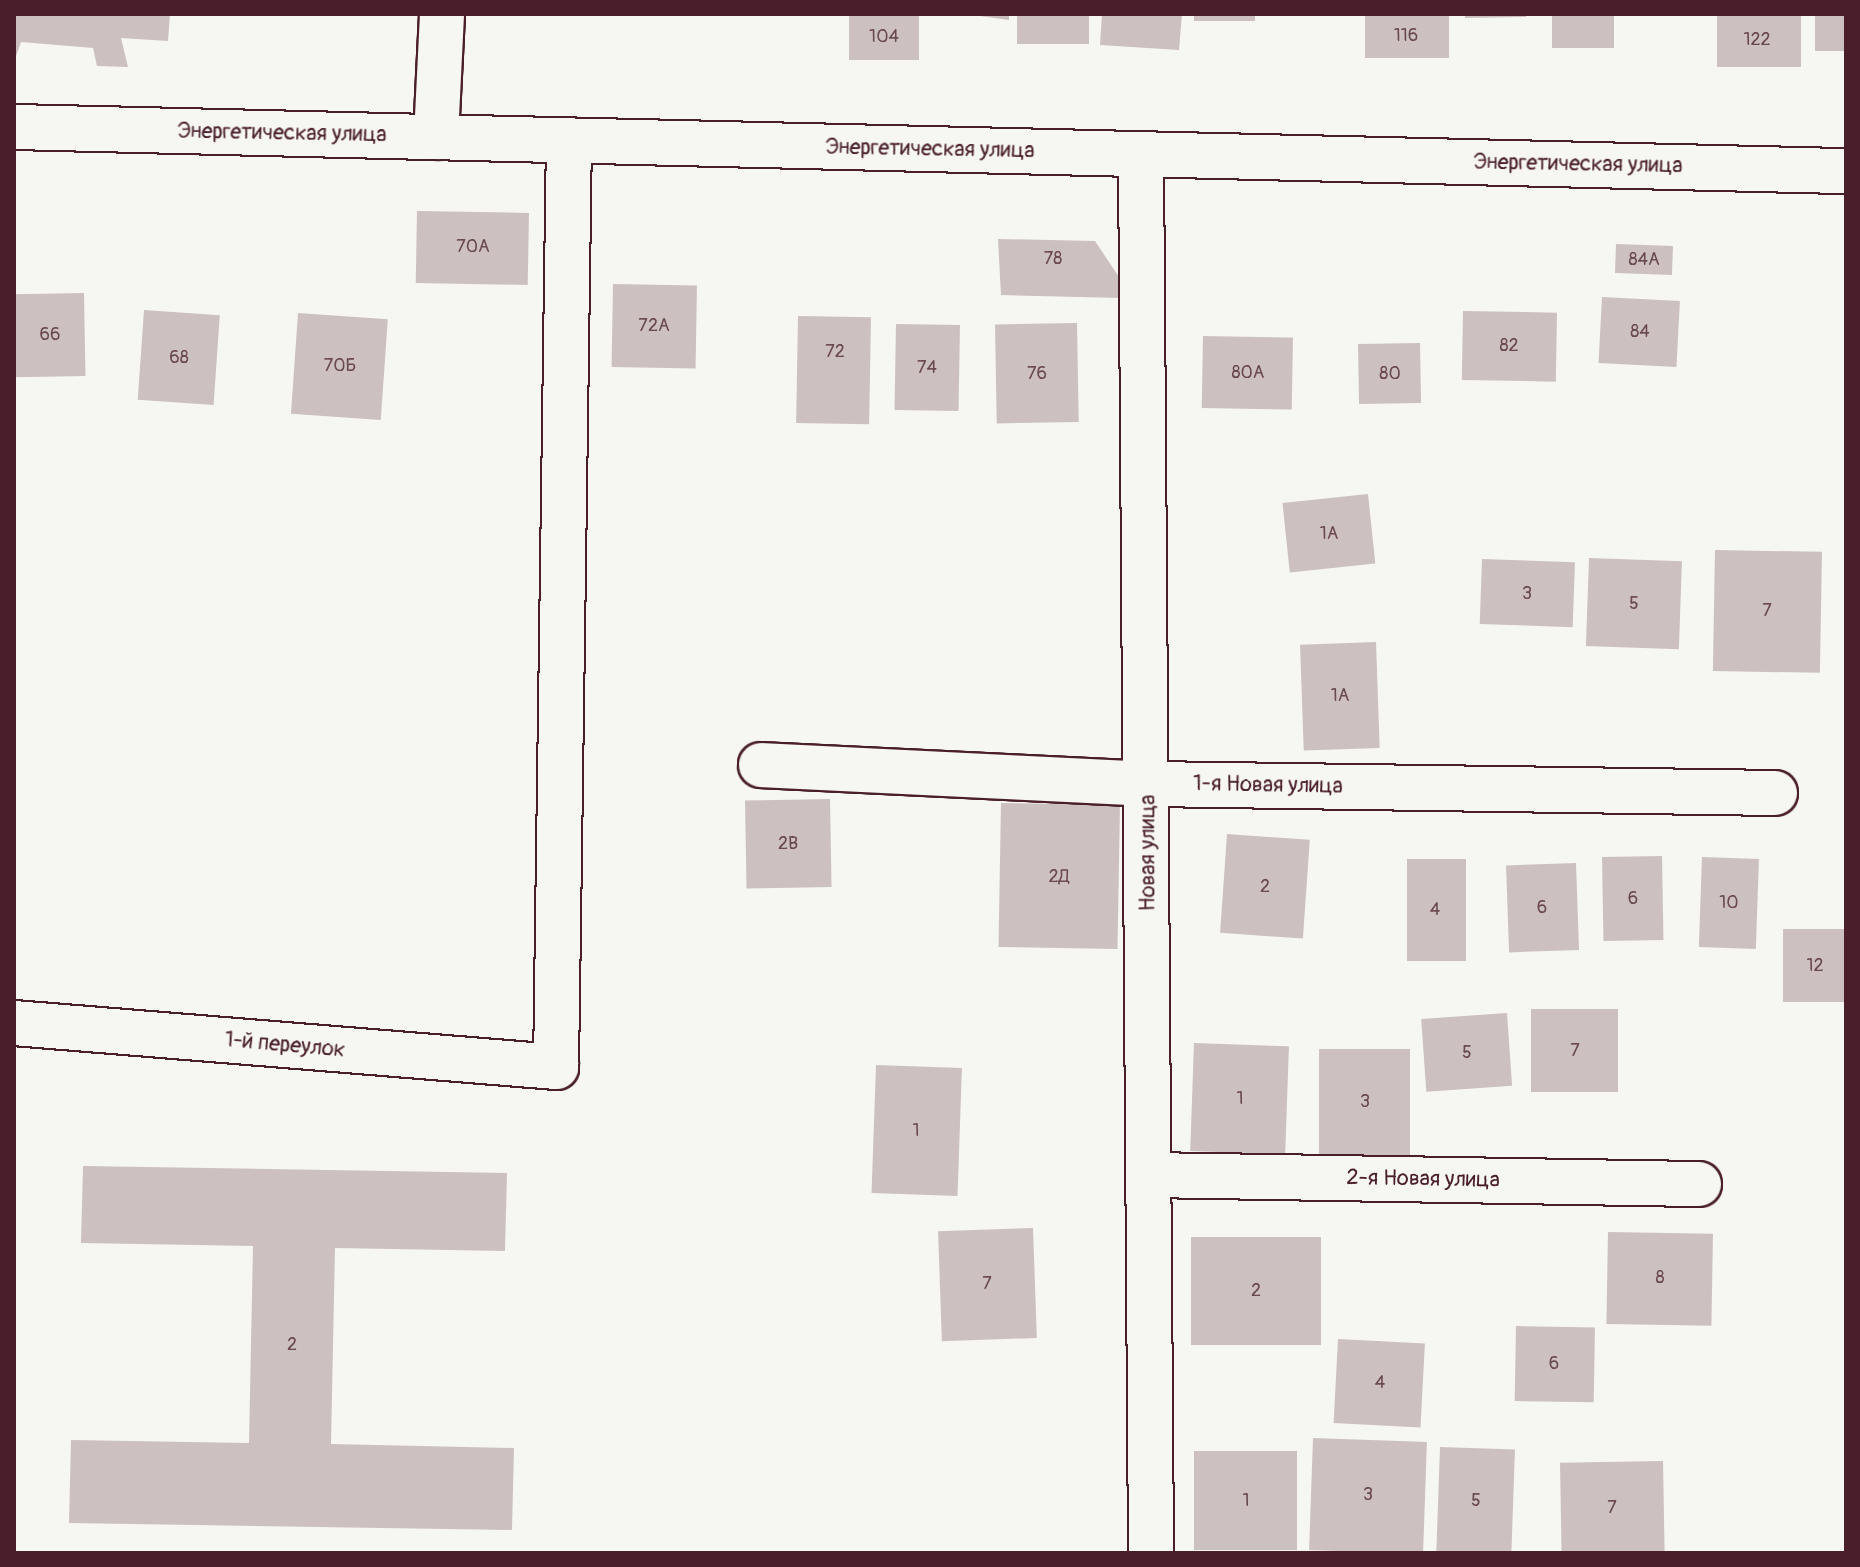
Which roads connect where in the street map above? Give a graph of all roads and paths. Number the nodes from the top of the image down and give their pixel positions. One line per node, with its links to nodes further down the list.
1 (442, 14): 3 (street)
2 (14, 127): 3 (street, Энергетическая улица)
3 (436, 137): 4 (street, Энергетическая улица)
4 (569, 140): 5 (street, Энергетическая улица); 10 (street, 1-й переулок)
5 (1141, 154): 6 (street, Энергетическая улица); 8 (street, Новая улица)
6 (1846, 171)
7 (761, 765): 8 (street, 1-я Новая улица)
8 (1149, 784): 9 (street, 1-я Новая улица); 11 (street, Новая улица)
9 (1775, 793)
10 (14, 1023)
11 (1148, 1175): 12 (street, 2-я Новая улица); 13 (street, Новая улица)
12 (1699, 1184)
13 (1151, 1553)

